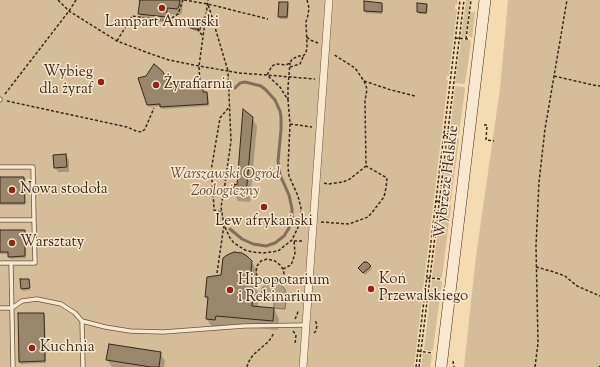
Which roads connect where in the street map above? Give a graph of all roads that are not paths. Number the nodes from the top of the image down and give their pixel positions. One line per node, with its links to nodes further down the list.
1 (329, 0): 11 (street)
2 (485, 0): 15 (main road, Wybrzeże Helskie)
3 (0, 168): 5 (lane)
4 (0, 220): 5 (lane)
5 (34, 220): 7 (lane)
6 (0, 263): 7 (lane)
7 (11, 263): 9 (lane)
8 (0, 308): 9 (lane)
9 (12, 308): 10 (lane); 12 (lane)
10 (82, 321): 11 (lane); 13 (lane)
11 (306, 325): 14 (street)
12 (13, 367)
13 (83, 367)
14 (303, 367)
15 (441, 367)

